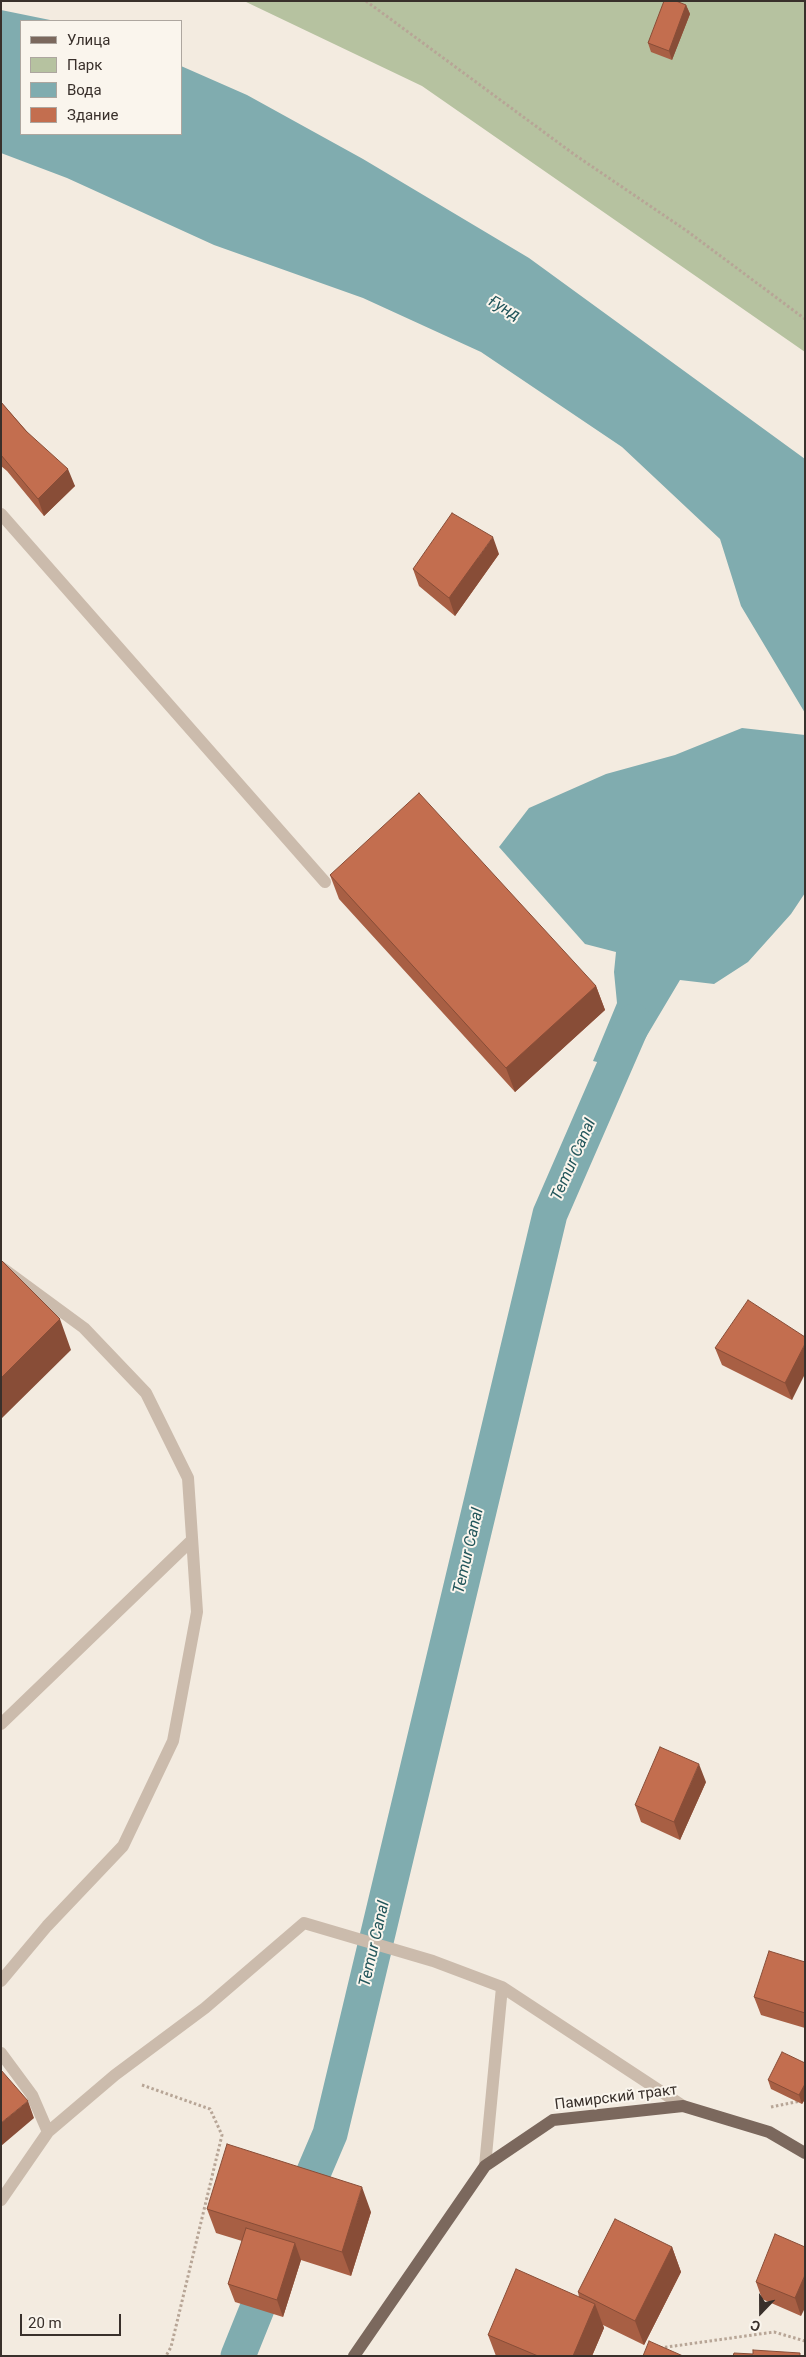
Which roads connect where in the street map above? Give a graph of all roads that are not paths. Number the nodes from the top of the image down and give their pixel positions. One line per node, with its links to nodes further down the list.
1 (1, 514): 2 (street)
2 (325, 882)
3 (1, 1267): 4 (street)
4 (192, 1540): 5 (street); 6 (street)
5 (1, 1724)
6 (1, 1981)
7 (502, 1988): 9 (street); 10 (street); 12 (street)
8 (1, 2053): 10 (street)
9 (683, 2106): 11 (main road, Памирский тракт); 12 (main road, Памирский тракт)
10 (48, 2132): 13 (street)
11 (805, 2153)
12 (485, 2166): 14 (main road, Памирский тракт)
13 (1, 2200)
14 (354, 2356)

